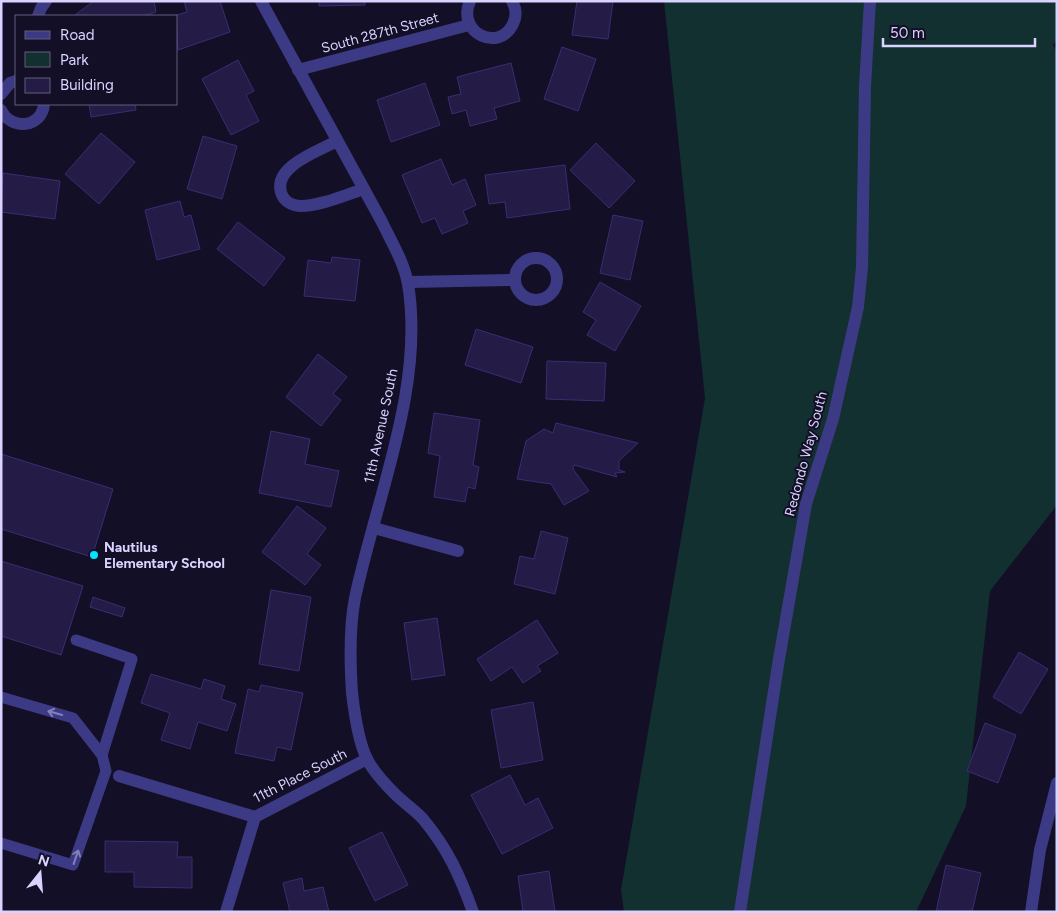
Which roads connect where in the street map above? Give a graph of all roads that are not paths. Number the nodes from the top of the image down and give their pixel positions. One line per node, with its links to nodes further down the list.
1 (46, 1): 6 (street)
2 (261, 1): 8 (street, 11th Avenue South)
3 (470, 1): 7 (street)
4 (512, 1): 7 (street)
5 (870, 1): 30 (street, Redondo Way South)
6 (38, 15)
7 (469, 25): 8 (street, South 287th Street)
8 (298, 70): 13 (street, 11th Avenue South)
9 (15, 80): 10 (street)
10 (1, 94)
11 (44, 105): 12 (street)
12 (1, 110)
13 (337, 141): 14 (street, 11th Avenue South); 14 (street)
14 (364, 189): 16 (street, 11th Avenue South)
15 (514, 280): 16 (street)
16 (408, 282): 17 (street, 11th Avenue South)
17 (374, 528): 18 (street); 22 (street, 11th Avenue South)
18 (458, 551)
19 (76, 640): 21 (lane)
20 (1, 697): 21 (lane, one-way to 20)
21 (102, 755): 23 (lane)
22 (367, 758): 26 (street, 11th Place South); 29 (street)
23 (106, 771): 24 (lane); 27 (lane, one-way to 23)
24 (119, 776): 26 (street)
25 (1057, 783): 31 (street)
26 (255, 817): 28 (street, 11th Place South)
27 (1, 843)
28 (226, 912)
29 (472, 912)
30 (740, 912)
31 (1031, 912)

